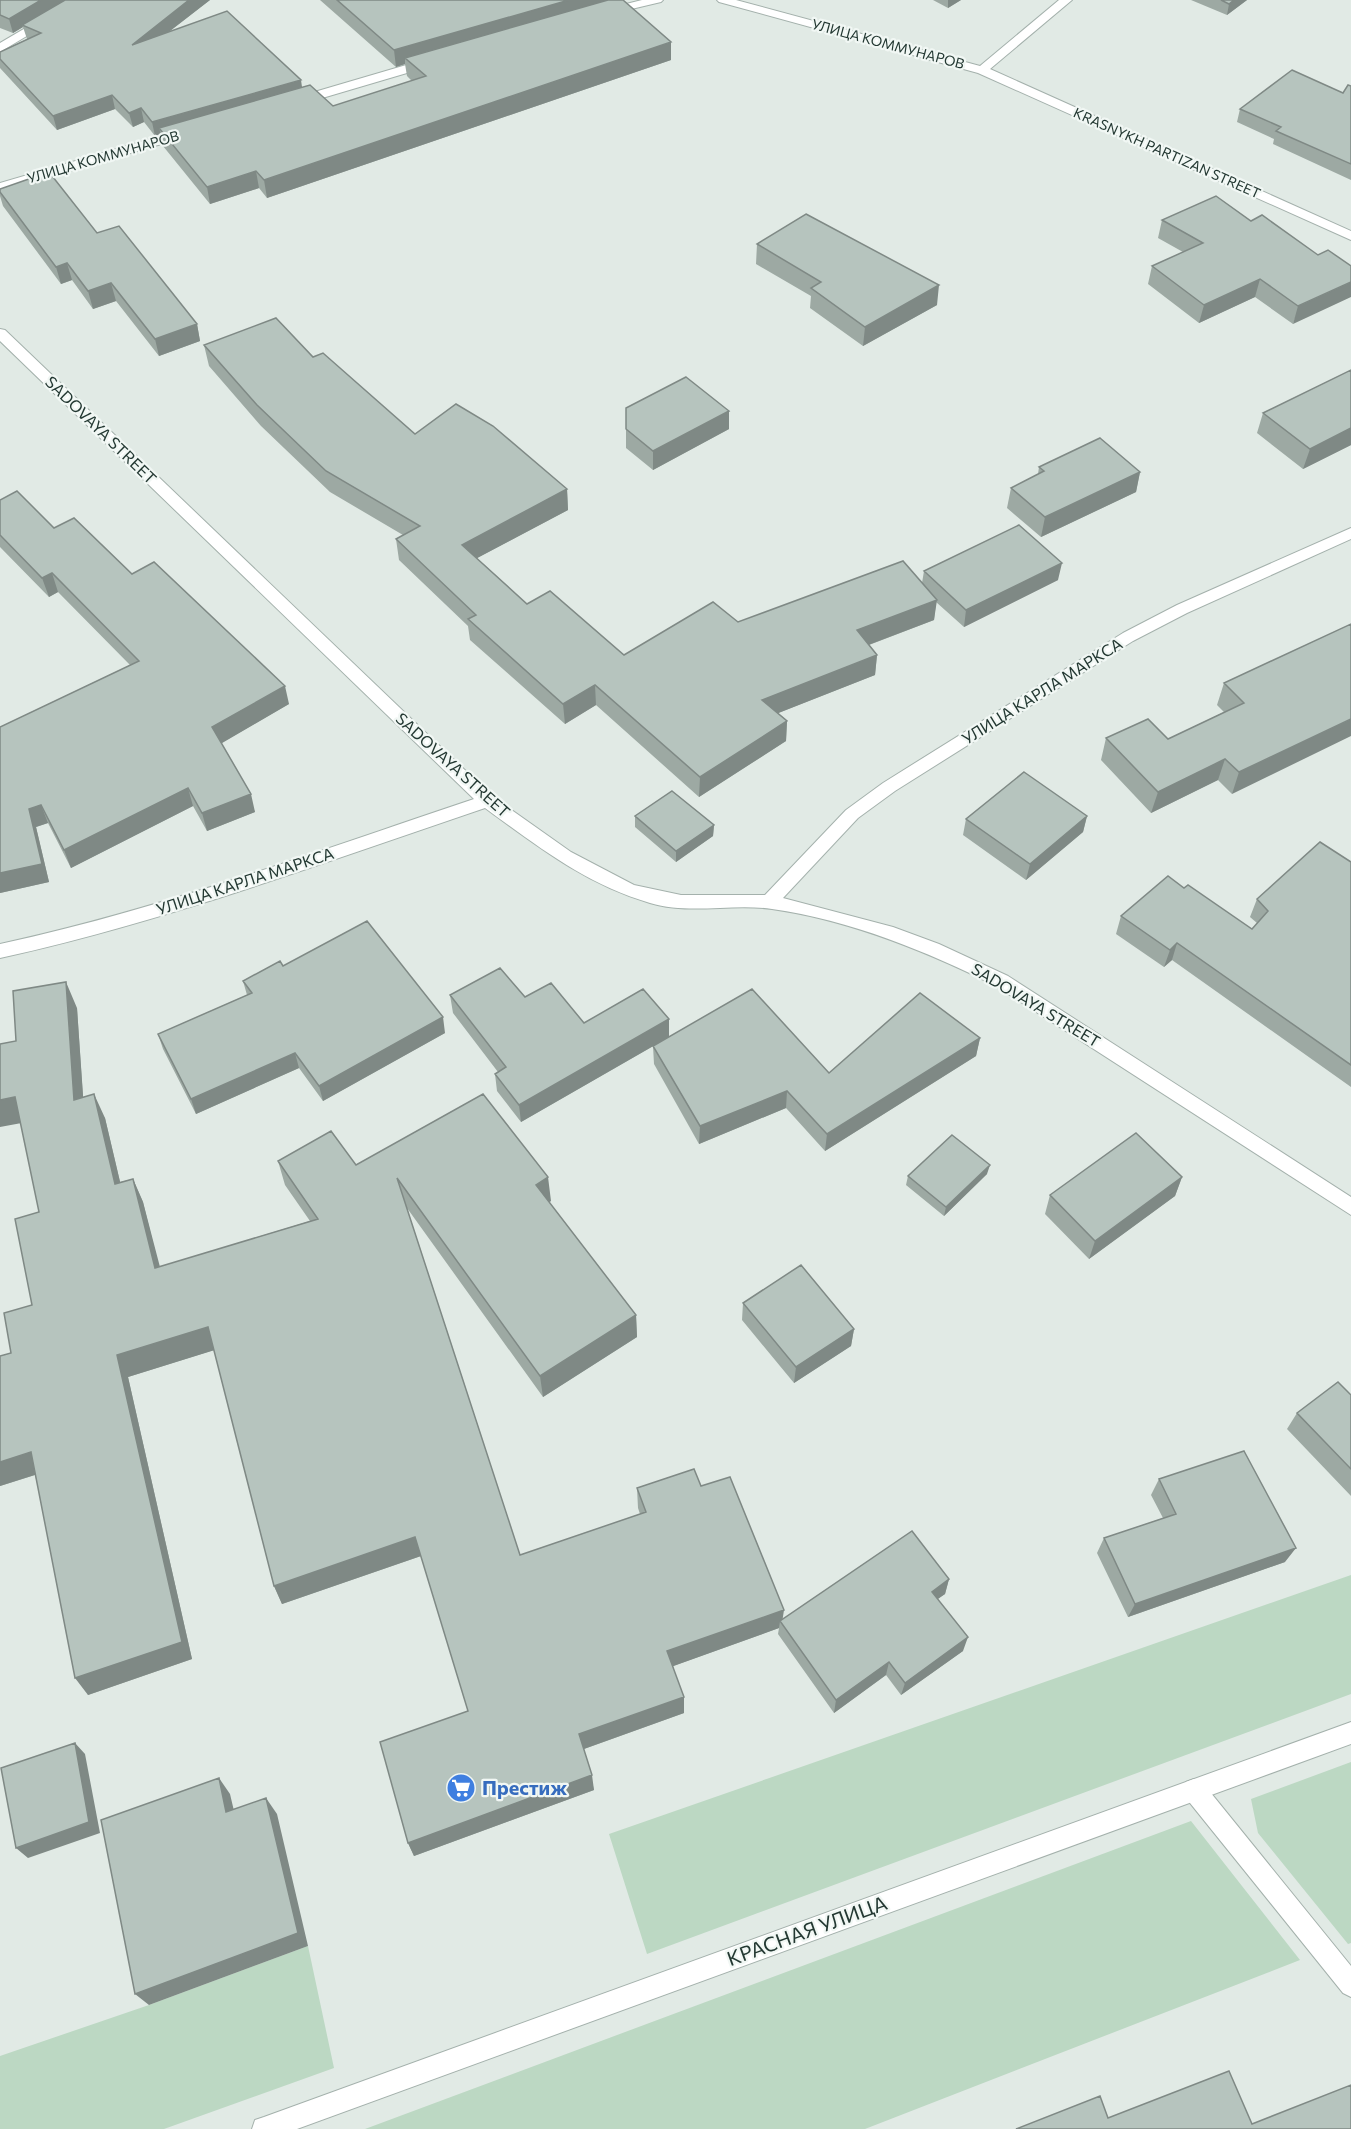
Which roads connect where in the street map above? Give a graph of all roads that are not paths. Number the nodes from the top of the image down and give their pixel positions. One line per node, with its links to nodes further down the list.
1 (81, 0): 6 (street)
2 (657, 0): 5 (street)
3 (723, 0): 8 (street, УЛИЦА КОММУНАРОВ)
4 (1066, 0): 8 (street, УЛИЦА КОММУНАРОВ)
5 (597, 14)
6 (0, 48)
7 (448, 57): 9 (street)
8 (982, 70): 12 (street, KRASNYKH PARTIZAN STREET)
9 (287, 104)
10 (195, 130): 11 (street, УЛИЦА КОММУНАРОВ)
11 (0, 187)
12 (1351, 236)
13 (0, 333): 15 (street, SADOVAYA STREET)
14 (1351, 533): 16 (street, УЛИЦА КАРЛА МАРКСА)
15 (487, 801): 16 (street, SADOVAYA STREET); 17 (street, УЛИЦА КАРЛА МАРКСА)
16 (769, 902): 18 (street, SADOVAYA STREET)
17 (0, 951)
18 (1351, 1207)
19 (1351, 1733): 20 (street, КРАСНАЯ УЛИЦА)
20 (1194, 1790): 21 (street); 22 (street, КРАСНАЯ УЛИЦА)
21 (1351, 1985)
22 (264, 2129)

